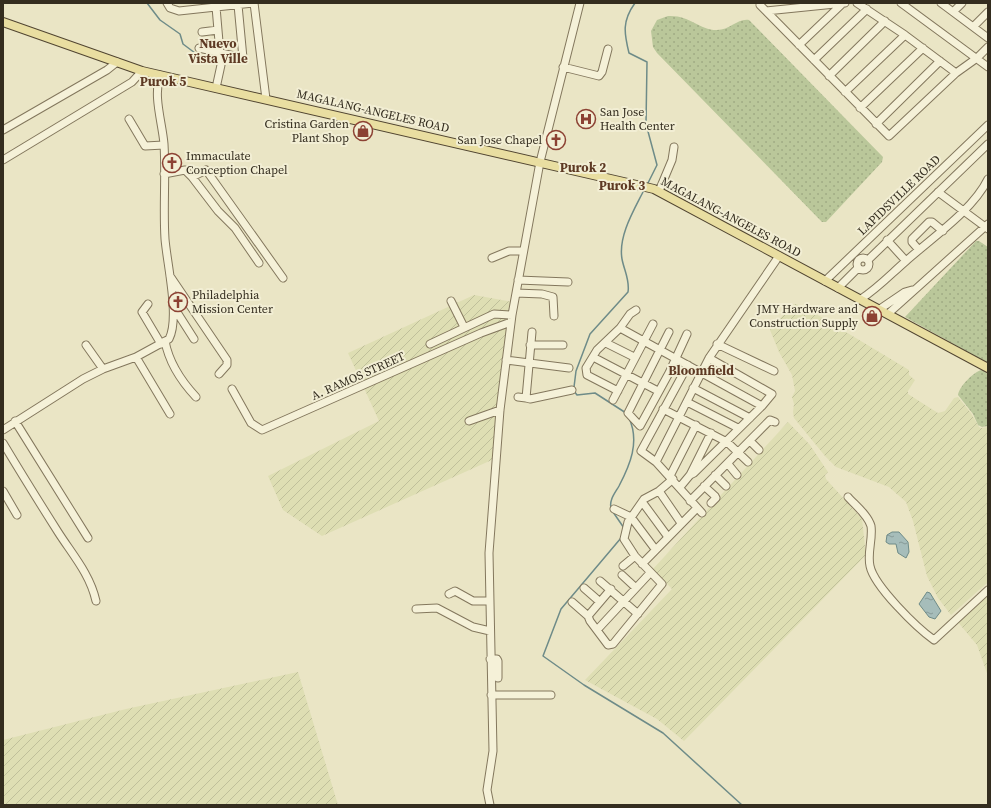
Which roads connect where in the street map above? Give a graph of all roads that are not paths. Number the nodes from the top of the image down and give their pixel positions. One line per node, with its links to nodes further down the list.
1 (167, 3): 11 (street)
2 (253, 3): 9 (street); 41 (street)
3 (580, 3): 33 (street)
4 (843, 3): 13 (street); 23 (street)
5 (857, 3): 12 (street)
6 (901, 3): 29 (street)
7 (941, 3): 14 (street)
8 (962, 3): 14 (street)
9 (238, 4): 11 (street); 28 (street)
10 (760, 5): 13 (street)
11 (216, 7): 19 (street)
12 (867, 9): 16 (street); 30 (street)
13 (766, 11): 23 (street)
14 (954, 11): 18 (street)
15 (988, 12): 18 (street)
16 (885, 21): 21 (street); 38 (street)
17 (3, 22): 32 (main road, MAGALANG-ANGELES ROAD)
18 (974, 26): 22 (street)
19 (218, 30): 20 (street); 28 (street)
20 (202, 32)
21 (905, 35): 25 (street); 40 (street)
22 (988, 38)
23 (799, 45): 30 (street)
24 (199, 48): 28 (street)
25 (922, 48): 31 (street); 42 (street)
26 (988, 48): 29 (street)
27 (608, 50): 33 (street)
28 (221, 54): 39 (street)
29 (977, 58): 34 (street); 36 (street)
30 (814, 60): 38 (street)
31 (940, 61): 36 (street); 44 (street)
32 (117, 62): 35 (main road, MAGALANG-ANGELES ROAD); 46 (street)
33 (562, 67): 51 (street)
34 (988, 67)
35 (142, 71): 37 (main road, MAGALANG-ANGELES ROAD); 50 (street)
36 (956, 73): 44 (street)
37 (160, 75): 39 (main road, MAGALANG-ANGELES ROAD); 48 (street)
38 (829, 76): 40 (street)
39 (216, 88): 41 (main road, MAGALANG-ANGELES ROAD)
40 (845, 92): 42 (street)
41 (266, 99): 51 (main road, MAGALANG-ANGELES ROAD)
42 (860, 108): 44 (street)
43 (129, 119): 48 (street)
44 (876, 124)
45 (988, 125): 70 (street, LAPIDSVILLE ROAD)
46 (3, 130)
47 (988, 144): 56 (street)
48 (164, 145): 52 (street)
49 (674, 147): 55 (street)
50 (3, 160)
51 (540, 162): 55 (main road, MAGALANG-ANGELES ROAD); 61 (street)
52 (164, 174): 53 (street); 67 (street)
53 (192, 177): 66 (street); 68 (street)
54 (988, 178): 57 (street)
55 (659, 191): 63 (main road, MAGALANG-ANGELES ROAD)
56 (938, 192): 57 (street); 60 (street)
57 (964, 211): 58 (street); 59 (street)
58 (987, 227): 77 (street)
59 (943, 231): 62 (street); 62 (street)
60 (886, 240): 65 (street); 72 (street)
61 (523, 250): 64 (street); 69 (street)
62 (919, 250): 65 (street)
63 (779, 256): 70 (main road, MAGALANG-ANGELES ROAD); 95 (street)
64 (492, 258)
65 (906, 261): 74 (street)
66 (259, 262)
67 (169, 274): 78 (street); 113 (street)
68 (283, 278)
69 (518, 280): 71 (street); 73 (street)
70 (825, 281): 72 (main road, MAGALANG-ANGELES ROAD)
71 (568, 282)
72 (838, 288): 74 (main road, MAGALANG-ANGELES ROAD)
73 (516, 293): 82 (street); 83 (street)
74 (861, 299): 79 (main road, MAGALANG-ANGELES ROAD)
75 (451, 301): 85 (street)
76 (148, 304): 92 (street)
77 (894, 304): 79 (street); 81 (street)
78 (173, 305): 90 (street); 92 (street)
79 (880, 309): 81 (main road, MAGALANG-ANGELES ROAD)
80 (636, 310): 86 (street)
81 (889, 313): 109 (main road, MAGALANG-ANGELES ROAD)
82 (554, 316)
83 (511, 319): 85 (street); 105 (street); 117 (street, A. RAMOS STREET)
84 (653, 324): 91 (street)
85 (464, 328): 94 (street)
86 (620, 328): 91 (street); 93 (street)
87 (532, 332): 97 (street)
88 (668, 332): 99 (street)
89 (687, 334): 103 (street)
90 (194, 339)
91 (643, 341): 99 (street); 102 (street)
92 (163, 343): 100 (street); 121 (street)
93 (606, 343): 101 (street); 102 (street)
94 (430, 344)
95 (717, 344): 104 (street); 111 (street)
96 (86, 345): 110 (street)
97 (530, 345): 98 (street); 106 (street)
98 (562, 346)
99 (659, 349): 103 (street); 115 (street)
100 (136, 357): 110 (street); 129 (street)
101 (593, 357): 114 (street); 119 (street)
102 (634, 357): 114 (street)
103 (676, 358): 107 (street); 120 (street)
104 (709, 358): 112 (street); 126 (street)
105 (506, 360): 106 (street); 128 (street)
106 (530, 363): 108 (street); 123 (street)
107 (688, 364): 112 (street); 127 (street)
108 (569, 368)
109 (988, 368)
110 (103, 369): 132 (street)
111 (774, 371)
112 (701, 373): 116 (street); 126 (street)
113 (219, 374)
114 (626, 374): 115 (street); 119 (street)
115 (642, 382): 120 (street); 120 (street)
116 (693, 388): 125 (street); 131 (street)
117 (232, 390)
118 (572, 390): 123 (street)
119 (618, 390): 124 (street)
120 (658, 391)
121 (196, 397)
122 (518, 397): 123 (street)
123 (526, 398)
124 (613, 400)
125 (687, 402): 130 (street); 136 (street)
126 (762, 406): 131 (street)
127 (663, 409): 130 (street); 144 (street)
128 (500, 410): 133 (street); 179 (street)
129 (170, 414)
130 (679, 416): 135 (street); 144 (street)
131 (750, 418): 136 (street)
132 (15, 421): 137 (street); 165 (street)
133 (469, 421)
134 (775, 422): 139 (street)
135 (696, 425): 138 (street); 150 (street)
136 (738, 428): 140 (street)
137 (3, 430)
138 (711, 433): 140 (street); 147 (street)
139 (750, 441): 142 (street); 143 (street)
140 (727, 442): 143 (street); 147 (street)
141 (3, 443): 178 (street)
142 (759, 450)
143 (739, 452): 145 (street); 146 (street)
144 (656, 462): 150 (street)
145 (748, 462)
146 (728, 464): 148 (street); 149 (street)
147 (690, 474): 153 (street)
148 (737, 475)
149 (715, 476): 151 (street); 152 (street)
150 (671, 478): 153 (street); 155 (street)
151 (704, 486): 157 (street); 159 (street)
152 (726, 486)
153 (680, 487): 157 (street)
154 (3, 491): 161 (street)
155 (659, 491): 158 (street); 163 (street)
156 (848, 497): 176 (street)
157 (690, 500): 163 (street)
158 (643, 503): 162 (street); 164 (street)
159 (711, 503)
160 (614, 509): 162 (street)
161 (17, 515)
162 (631, 517): 166 (street); 167 (street)
163 (681, 523): 164 (street)
164 (668, 537): 166 (street)
165 (88, 538)
166 (655, 549): 168 (street)
167 (635, 556): 168 (street); 169 (street)
168 (642, 564): 170 (street)
169 (623, 566)
170 (650, 573): 174 (street); 184 (street)
171 (622, 575): 174 (street)
172 (600, 581): 175 (street)
173 (584, 588): 182 (street)
174 (636, 588): 180 (street)
175 (611, 590): 180 (street); 182 (street)
176 (988, 590)
177 (448, 594): 179 (street)
178 (96, 601)
179 (489, 601): 187 (street)
180 (624, 601): 184 (street); 186 (street)
181 (572, 602): 185 (street)
182 (600, 602): 185 (street)
183 (416, 609): 187 (street)
184 (638, 614): 186 (street)
185 (588, 616): 186 (street)
186 (597, 630)
187 (490, 631): 188 (street)
188 (490, 659): 189 (street); 190 (street)
189 (498, 678)
190 (491, 695): 191 (street); 192 (street)
191 (551, 695)
192 (490, 805)

